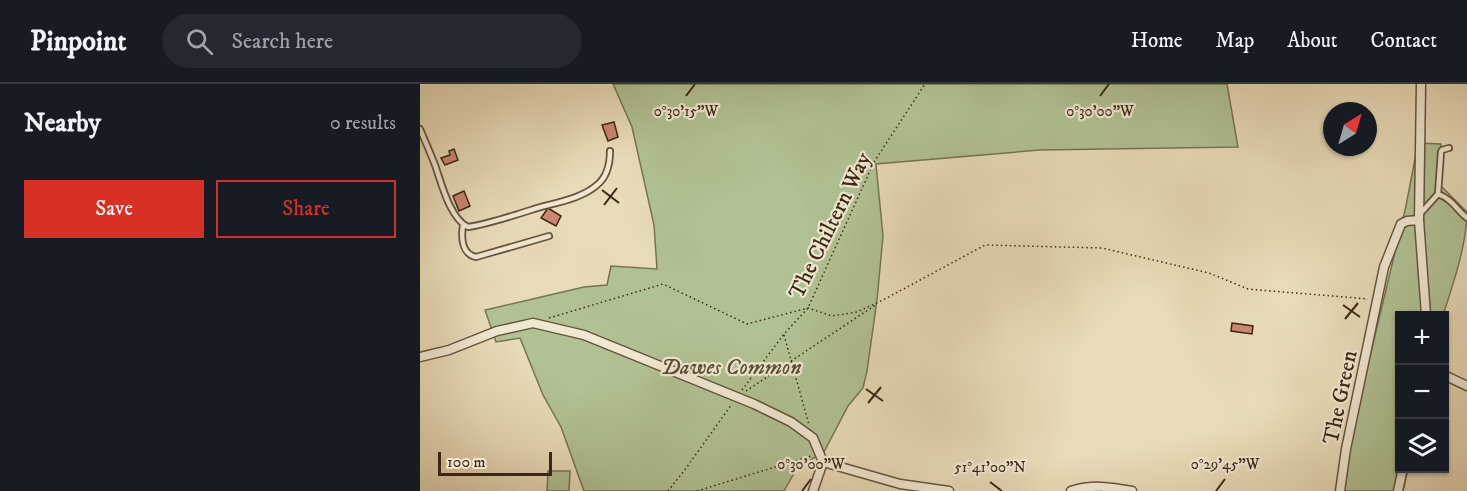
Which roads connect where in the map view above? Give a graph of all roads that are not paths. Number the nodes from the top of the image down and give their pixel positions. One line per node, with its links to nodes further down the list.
1 (1421, 84): 6 (street)
2 (420, 129): 8 (lane)
3 (1449, 148): 5 (lane)
4 (610, 151): 8 (lane)
5 (1438, 194): 6 (lane); 7 (lane)
6 (1419, 218): 10 (street); 20 (street, The Green)
7 (1467, 218)
8 (464, 225): 9 (lane)
9 (549, 236)
10 (1426, 311)
11 (420, 357): 14 (street)
12 (1449, 377): 13 (street)
13 (1467, 386)
14 (823, 462): 16 (street); 17 (street)
15 (1402, 473): 21 (street)
16 (813, 491)
17 (949, 491)
18 (1071, 491): 19 (street)
19 (1132, 491)
20 (1340, 491)
21 (1398, 491)

